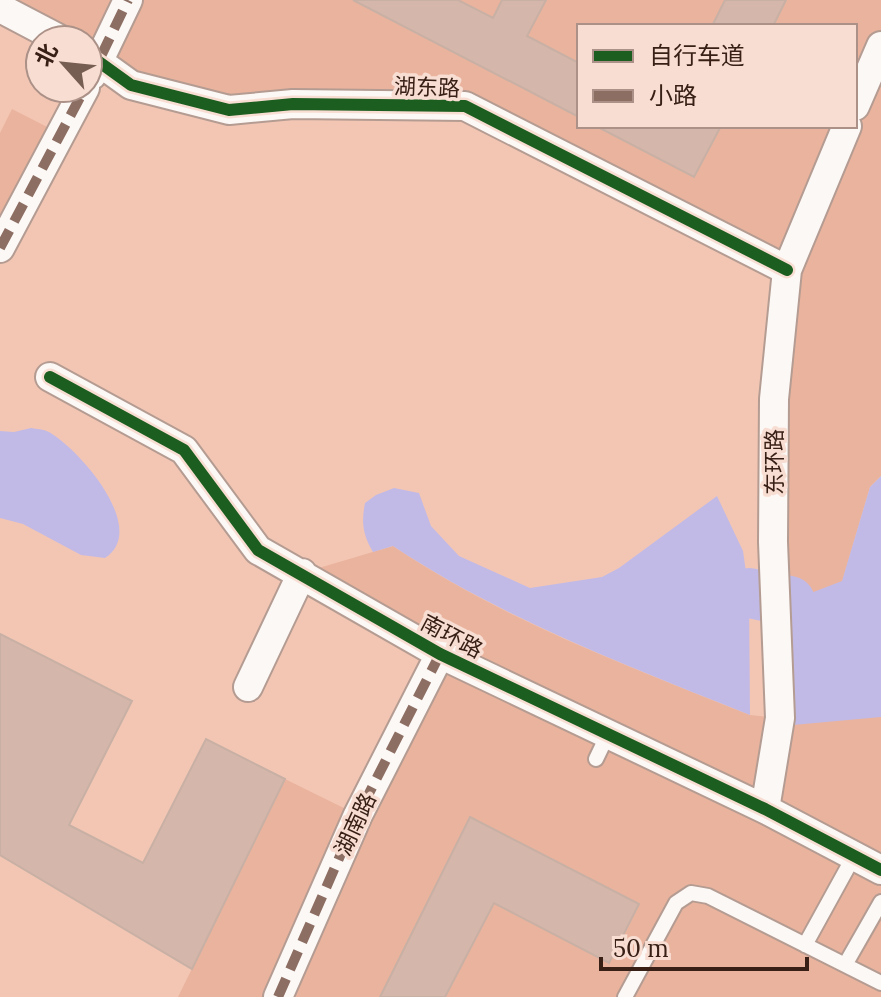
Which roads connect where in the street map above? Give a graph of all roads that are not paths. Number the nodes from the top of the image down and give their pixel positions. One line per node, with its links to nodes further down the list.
1 (128, 0): 4 (street)
2 (0, 8): 3 (street)
3 (30, 24)
4 (104, 45)
5 (881, 46): 7 (street)
6 (104, 76): 11 (street, 湖东路)
7 (857, 101)
8 (74, 104): 10 (street)
9 (846, 128): 11 (street, 东环路)
10 (0, 248)
11 (787, 270): 16 (street, 东环路)
12 (50, 377): 13 (street, 南环路)
13 (302, 573): 14 (street, 南环路); 15 (street)
14 (440, 654): 16 (street, 南环路); 23 (street, 湖南路)
15 (248, 687)
16 (765, 809): 17 (street, 南环路)
17 (854, 856): 18 (street, 南环路); 20 (lane)
18 (881, 870)
19 (881, 902): 21 (lane)
20 (805, 945): 21 (lane); 24 (lane)
21 (845, 965): 22 (lane)
22 (881, 983)
23 (278, 997)
24 (625, 997)

